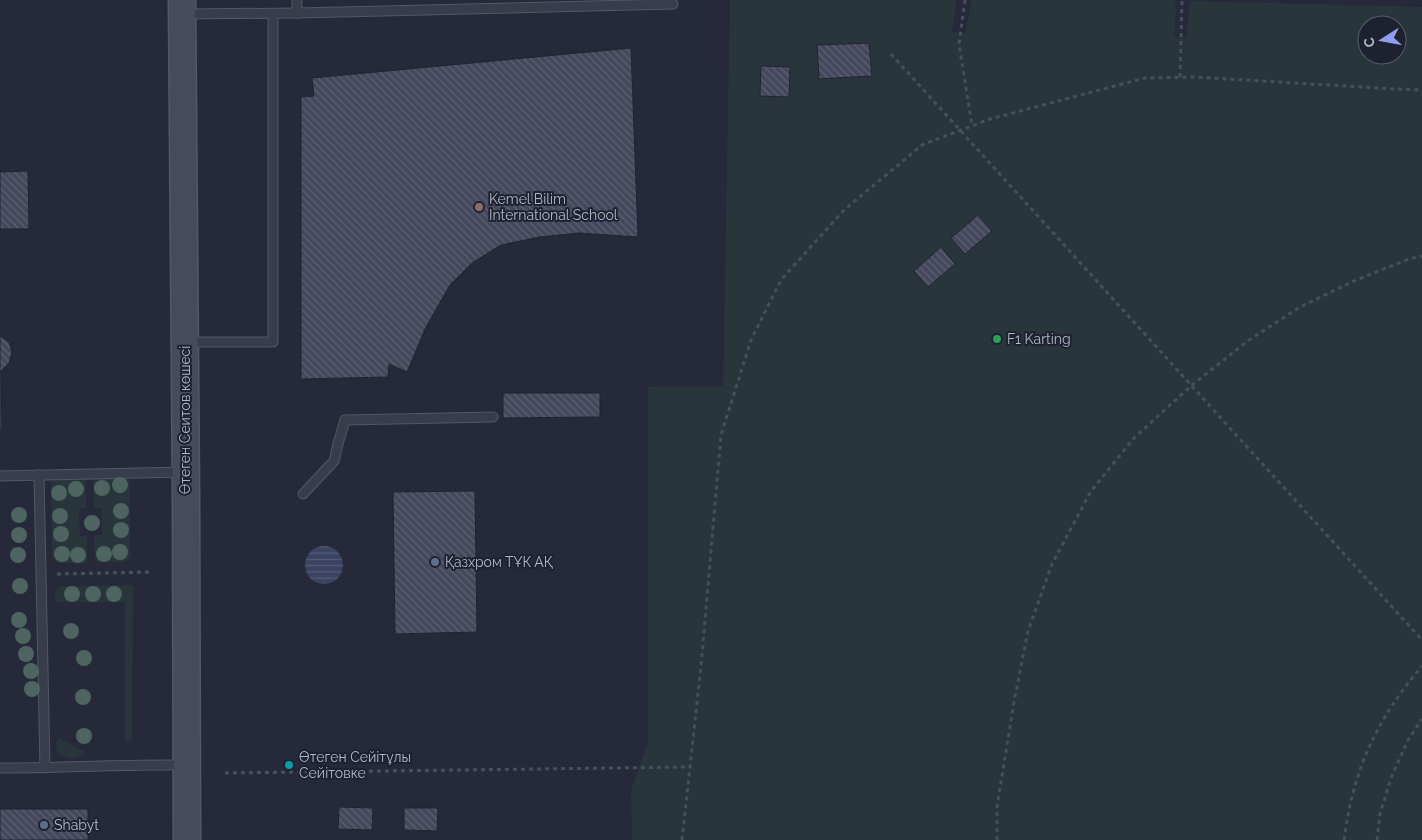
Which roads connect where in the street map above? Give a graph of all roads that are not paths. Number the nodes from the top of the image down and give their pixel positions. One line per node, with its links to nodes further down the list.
1 (297, 0): 5 (lane)
2 (673, 4): 5 (lane)
3 (182, 7): 4 (lane); 6 (main road, Өтеген Сеитов көшесі)
4 (273, 14): 5 (lane); 6 (lane)
5 (297, 14)
6 (185, 342): 8 (main road, Өтеген Сеитов көшесі)
7 (493, 417): 11 (lane)
8 (186, 472): 9 (lane); 12 (main road, Өтеген Сеитов көшесі)
9 (39, 475): 10 (lane); 14 (lane)
10 (0, 476)
11 (303, 494)
12 (186, 765): 14 (lane); 15 (main road, Өтеген Сеитов көшесі)
13 (0, 768): 14 (lane)
14 (46, 768)
15 (187, 840)

